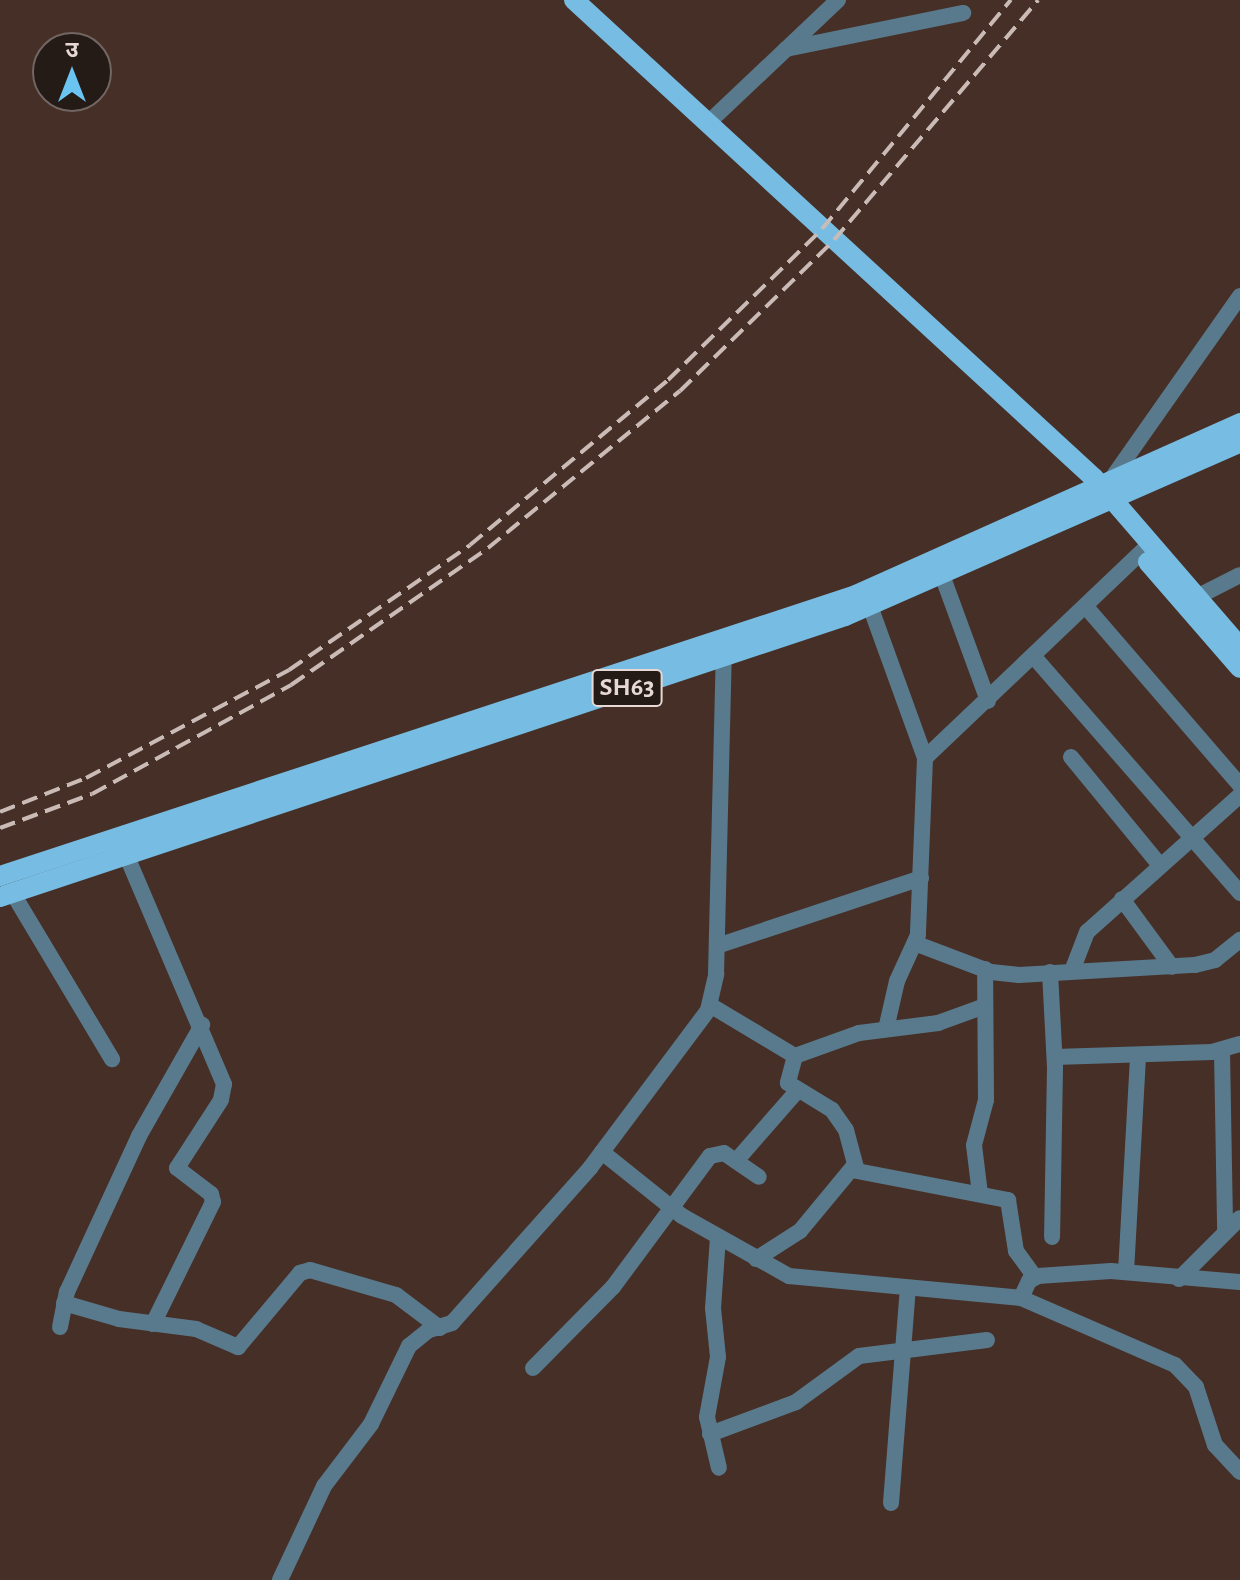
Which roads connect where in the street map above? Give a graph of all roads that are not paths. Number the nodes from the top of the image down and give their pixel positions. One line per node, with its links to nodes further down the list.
1 (574, 0): 5 (main road)
2 (838, 0): 4 (street)
3 (963, 13): 4 (street)
4 (786, 49): 5 (street)
5 (708, 123): 9 (main road)
6 (1240, 296): 9 (street)
7 (1240, 423): 9 (main road, SH63)
8 (1240, 443): 9 (main road, SH63)
9 (1100, 490): 10 (main road); 11 (main road, SH63); 17 (main road, SH63)
10 (1145, 548): 13 (main road); 15 (street)
11 (942, 575): 14 (main road, SH63); 20 (street)
12 (1240, 575): 13 (street)
13 (1188, 601): 16 (main road); 19 (main road)
14 (870, 606): 17 (main road, SH63); 22 (street)
15 (1087, 608): 18 (street); 23 (street)
16 (1240, 647)
17 (724, 648): 26 (main road, SH63); 34 (street)
18 (1035, 658): 20 (street); 25 (street)
19 (1240, 668)
20 (988, 701): 22 (street)
21 (1071, 757): 27 (street)
22 (925, 758): 28 (street)
23 (1240, 785)
24 (1240, 795): 25 (street)
25 (1190, 836): 27 (street); 30 (street)
26 (122, 846): 29 (main road, SH63); 41 (street)
27 (1159, 864): 31 (street)
28 (921, 878): 33 (street); 34 (street)
29 (4, 888): 48 (street)
30 (1240, 893)
31 (1122, 899): 35 (street); 37 (street)
32 (1240, 940): 35 (street)
33 (917, 944): 36 (street); 42 (street)
34 (717, 946): 39 (street)
35 (1172, 967): 37 (street)
36 (985, 969): 38 (street); 40 (street)
37 (1072, 971): 38 (street)
38 (1050, 972): 47 (street)
39 (710, 1005): 45 (street); 50 (street)
40 (982, 1007): 42 (street); 54 (street)
41 (202, 1025): 67 (street); 68 (street)
42 (886, 1029): 45 (street)
43 (1240, 1044): 44 (street)
44 (1222, 1051): 46 (street); 57 (street)
45 (795, 1056): 49 (street)
46 (1138, 1056): 47 (street); 61 (street)
47 (1055, 1057): 59 (street)
48 (112, 1059)
49 (798, 1090): 51 (street); 52 (street)
50 (602, 1152): 55 (street); 70 (street)
51 (736, 1161): 53 (street); 55 (street)
52 (853, 1167): 54 (street); 60 (street)
53 (759, 1177)
54 (980, 1194): 62 (street)
55 (670, 1207): 58 (street); 73 (street)
56 (1240, 1218): 57 (street)
57 (1225, 1231): 63 (street)
58 (718, 1237): 60 (street); 74 (street)
59 (1052, 1237)
60 (756, 1259): 65 (street)
61 (1126, 1272): 62 (street); 63 (street)
62 (1035, 1277): 66 (street)
63 (1179, 1279): 64 (street)
64 (1240, 1282)
65 (908, 1288): 66 (street); 72 (street)
66 (1021, 1298): 76 (street)
67 (64, 1303): 68 (street); 69 (street)
68 (153, 1324): 70 (street)
69 (60, 1327)
70 (440, 1328): 78 (street)
71 (987, 1340): 72 (street)
72 (903, 1349): 74 (street); 77 (street)
73 (533, 1368)
74 (710, 1434): 75 (street)
75 (719, 1468)
76 (1240, 1472)
77 (891, 1503)
78 (280, 1580)

